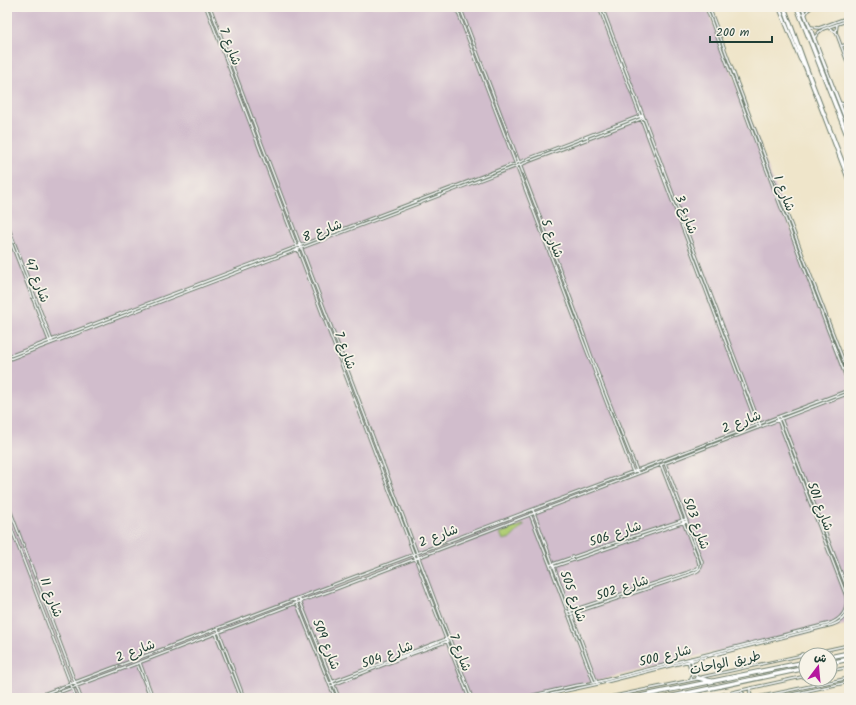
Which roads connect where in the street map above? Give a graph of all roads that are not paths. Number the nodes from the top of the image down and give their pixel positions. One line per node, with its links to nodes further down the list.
1 (206, 7): 44 (street, شارع 7)
2 (210, 7): 43 (street, شارع 7)
3 (456, 7): 37 (street, شارع 5)
4 (460, 7): 36 (street, شارع 5)
5 (599, 7): 25 (street, شارع 3)
6 (602, 7): 25 (street, شارع 3)
7 (706, 7): 40 (street, شارع 1)
8 (709, 7): 39 (street, شارع 1)
9 (779, 7): 26 (main road)
10 (784, 7): 26 (highway)
11 (797, 7): 28 (highway)
12 (802, 7): 15 (main road)
13 (805, 7): 14 (street)
14 (812, 7): 15 (street)
15 (805, 15): 19 (main road)
16 (849, 17): 19 (street)
17 (849, 20): 18 (street)
18 (837, 25): 20 (street); 21 (street)
19 (809, 27): 22 (main road)
20 (829, 28): 21 (street); 22 (street)
21 (836, 32): 24 (street)
22 (814, 38): 28 (main road)
23 (849, 44): 24 (street)
24 (841, 47): 27 (street)
25 (619, 58): 32 (street, شارع 3)
26 (805, 66): 38 (highway)
27 (849, 67)
28 (823, 69): 29 (main road); 35 (highway)
29 (838, 102): 30 (street); 33 (main road)
30 (849, 105)
31 (849, 111): 33 (street)
32 (642, 117): 36 (street, شارع 8); 59 (street, شارع 3)
33 (844, 118): 34 (main road)
34 (849, 128)
35 (849, 140)
36 (519, 163): 37 (street, شارع 8); 47 (street, شارع 5)
37 (516, 165): 43 (street, شارع 8); 48 (street, شارع 5)
38 (849, 180)
39 (780, 197): 40 (street); 45 (street, شارع 1)
40 (777, 198): 46 (street, شارع 1)
41 (7, 224): 49 (street, شارع 47)
42 (7, 232): 49 (street, شارع 47)
43 (301, 247): 44 (street, شارع 8); 79 (street, شارع 7)
44 (298, 248): 49 (street, شارع 8); 80 (street, شارع 7)
45 (817, 292): 46 (street); 52 (street, شارع 1)
46 (814, 293): 53 (street, شارع 1)
47 (572, 299): 48 (street); 63 (street, شارع 5)
48 (568, 301): 64 (street, شارع 5)
49 (51, 342): 50 (street, شارع 8); 51 (street, شارع 8)
50 (7, 357)
51 (7, 360)
52 (849, 375)
53 (848, 380): 54 (street, شارع 1)
54 (849, 385)
55 (849, 390): 57 (street, شارع 2)
56 (849, 393): 58 (street, شارع 2)
57 (779, 417): 58 (street, شارع 501); 59 (street, شارع 2)
58 (780, 420): 60 (street, شارع 2); 92 (street, شارع 501); 102 (street, شارع 501)
59 (758, 424): 60 (street, شارع 3); 63 (street, شارع 2)
60 (760, 428): 61 (street, شارع 2)
61 (665, 463): 62 (street, شارع 2); 73 (street, شارع 503)
62 (661, 465): 65 (street, شارع 2); 72 (street, شارع 503)
63 (636, 470): 64 (street, شارع 2); 65 (street, شارع 5)
64 (632, 472): 66 (street, شارع 5); 68 (street, شارع 2)
65 (638, 473): 66 (street, شارع 2)
66 (634, 475): 69 (street, شارع 2)
67 (7, 502): 83 (street, شارع 11)
68 (533, 509): 69 (street, شارع 505); 79 (street, شارع 2)
69 (534, 513): 70 (street, شارع 2); 84 (street, شارع 505)
70 (530, 514): 81 (street, شارع 2); 84 (street, شارع 505)
71 (7, 517): 85 (street, شارع 11)
72 (682, 520): 73 (street, شارع 506); 74 (street, شارع 503); 75 (street, شارع 506)
73 (686, 520): 74 (street, شارع 506); 77 (street, شارع 503)
74 (683, 523): 76 (street, شارع 506); 78 (street, شارع 503)
75 (661, 527): 76 (street); 84 (street, شارع 506)
76 (662, 530): 86 (street, شارع 506)
77 (695, 543): 78 (street); 87 (street, شارع 503)
78 (692, 545): 87 (street, شارع 503)
79 (417, 552): 80 (street, شارع 2); 81 (street, شارع 7)
80 (414, 554): 82 (street, شارع 7); 90 (street, شارع 2)
81 (419, 557): 82 (street, شارع 2); 106 (street, شارع 7)
82 (416, 558): 91 (street, شارع 2); 107 (street, شارع 7)
83 (30, 564): 85 (street); 138 (street, شارع 11)
84 (551, 564): 86 (street, شارع 505)
85 (26, 566): 144 (street, شارع 11)
86 (552, 567): 98 (street, شارع 505); 99 (street, شارع 505)
87 (681, 576): 88 (street, شارع 502); 89 (street, شارع 502)
88 (662, 580): 89 (street); 98 (street, شارع 502)
89 (663, 583): 100 (street, شارع 502)
90 (330, 586): 91 (street); 93 (street, شارع 2)
91 (332, 591): 95 (street, شارع 2)
92 (849, 597)
93 (299, 598): 94 (street, شارع 2); 95 (street, شارع 509)
94 (295, 599): 96 (street, شارع 509); 103 (street, شارع 2)
95 (300, 602): 96 (street, شارع 2); 110 (street, شارع 509)
96 (296, 603): 104 (street, شارع 2); 111 (street, شارع 509)
97 (849, 605): 102 (street)
98 (570, 611): 99 (street, شارع 502); 100 (street, شارع 505)
99 (567, 612): 101 (street, شارع 505)
100 (571, 614): 101 (street, شارع 502); 143 (street, شارع 505)
101 (568, 615): 145 (street, شارع 505)
102 (836, 622): 115 (street, شارع 500)
103 (217, 628): 104 (street); 119 (street, شارع 2)
104 (219, 633): 105 (street, شارع 2); 159 (street)
105 (216, 634): 124 (street, شارع 2); 158 (street)
106 (449, 638): 107 (street, شارع 504); 108 (street, شارع 7)
107 (446, 639): 109 (street, شارع 7); 113 (street, شارع 504)
108 (450, 641): 109 (street, شارع 504); 163 (street, شارع 7)
109 (447, 642): 113 (street, شارع 504); 162 (street, شارع 7)
110 (316, 643): 111 (street); 139 (street, شارع 509)
111 (313, 644): 142 (street, شارع 509)
112 (849, 645): 114 (street, طريق الواحات)
113 (429, 646): 128 (street, شارع 504)
114 (838, 647)
115 (719, 652): 120 (street, شارع 500); 123 (street, شارع 500)
116 (849, 653): 117 (highway)
117 (838, 655)
118 (798, 656): 134 (street, طريق الواحات)
119 (140, 658): 124 (street); 138 (street, شارع 2)
120 (691, 658): 121 (street, شارع 500); 123 (street)
121 (688, 659): 125 (street); 130 (street, شارع 500)
122 (849, 660): 126 (highway)
123 (692, 661): 125 (street, شارع 500); 134 (street)
124 (141, 662): 127 (street, شارع 2); 152 (street)
125 (689, 662): 130 (street, شارع 500); 137 (street)
126 (838, 662)
127 (137, 664): 147 (street, شارع 2); 152 (street)
128 (384, 664): 139 (street, شارع 504); 146 (street, شارع 504)
129 (798, 664): 140 (highway, طريق الواحات)
130 (672, 665): 143 (street, شارع 500)
131 (849, 667): 132 (street)
132 (838, 669)
133 (798, 670): 168 (highway, طريق الواحات)
134 (698, 678): 137 (street, طريق الواحات); 140 (highway)
135 (798, 678): 150 (street)
136 (848, 678): 141 (street); 171 (street)
137 (691, 680): 166 (street, طريق الواحات)
138 (75, 682): 144 (street, شارع 2); 147 (street, شارع 11)
139 (332, 682): 142 (street, شارع 504); 146 (street, شارع 509)
140 (712, 682): 167 (highway, طريق الواحات)
141 (848, 682): 172 (street)
142 (329, 683): 148 (street, شارع 509)
143 (597, 683): 145 (street, شارع 500)
144 (71, 684): 149 (street, شارع 11); 153 (street, شارع 2)
145 (594, 684): 164 (street, شارع 500); 165 (street, شارع 500)
146 (333, 685): 148 (street, شارع 504); 161 (street, شارع 509)
147 (77, 686): 149 (street, شارع 2); 156 (street, شارع 11)
148 (330, 686): 160 (street, شارع 509)
149 (72, 688): 154 (street, شارع 2); 155 (street, شارع 11)
150 (750, 689): 151 (street); 171 (street)
151 (740, 691): 169 (street); 170 (street)
152 (150, 692): 157 (street)
153 (33, 698)
154 (44, 698)
155 (76, 698)
156 (81, 698)
157 (152, 698)
158 (241, 698)
159 (244, 698)
160 (335, 698)
161 (338, 698)
162 (469, 698)
163 (472, 698)
164 (521, 698)
165 (533, 698)
166 (605, 698)
167 (631, 698)
168 (664, 698)
169 (706, 698)
170 (743, 698)
171 (752, 698)
172 (774, 698)

